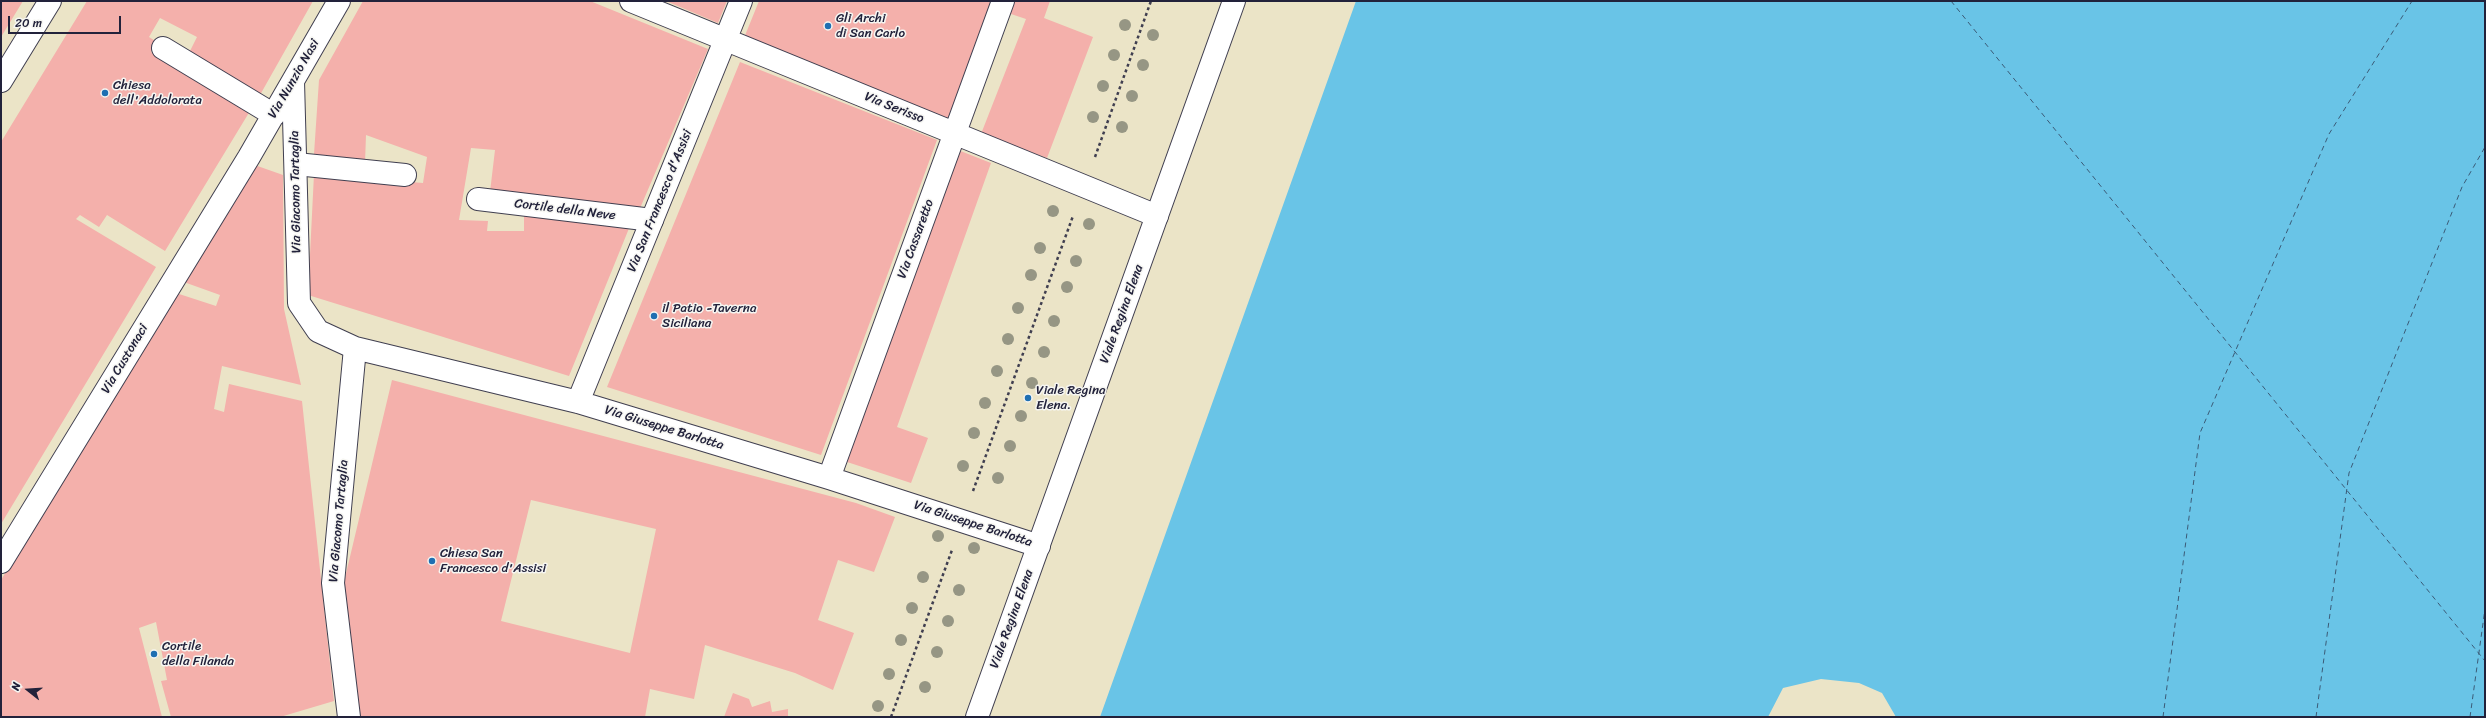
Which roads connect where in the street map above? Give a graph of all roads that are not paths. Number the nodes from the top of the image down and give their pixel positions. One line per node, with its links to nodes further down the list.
1 (50, 1): 9 (street)
2 (339, 1): 10 (street, Via Nunzio Nasi)
3 (631, 1): 7 (street, Via Serisso)
4 (741, 1): 7 (street, Via San Francesco d'Assisi)
5 (1002, 1): 12 (street, Via Cassaretto)
6 (1234, 1): 17 (street, Viale Regina Elena)
7 (726, 40): 12 (street, Via Serisso); 18 (street, Via San Francesco d'Assisi)
8 (163, 48): 11 (street)
9 (1, 81)
10 (293, 81): 11 (street, Via Nunzio Nasi); 14 (street, Via Giacomo Tartaglia)
11 (274, 115): 13 (street, Via Nunzio Nasi)
12 (955, 133): 17 (street, Via Serisso); 22 (street, Via Cassaretto)
13 (249, 156): 24 (street, Via Custonaci)
14 (296, 164): 15 (street); 19 (street, Via Giacomo Tartaglia)
15 (405, 175)
16 (478, 199): 18 (street, Cortile della Neve)
17 (1157, 216): 23 (street, Viale Regina Elena)
18 (652, 220): 21 (street, Via San Francesco d'Assisi)
19 (299, 303): 20 (street, Via Giuseppe Barlotta)
20 (355, 348): 21 (street, Via Giuseppe Barlotta); 25 (street, Via Giacomo Tartaglia)
21 (578, 402): 22 (street, Via Giuseppe Barlotta)
22 (829, 478): 23 (street, Via Giuseppe Barlotta)
23 (1038, 546): 26 (street, Viale Regina Elena)
24 (1, 562)
25 (347, 716)
26 (977, 717)

